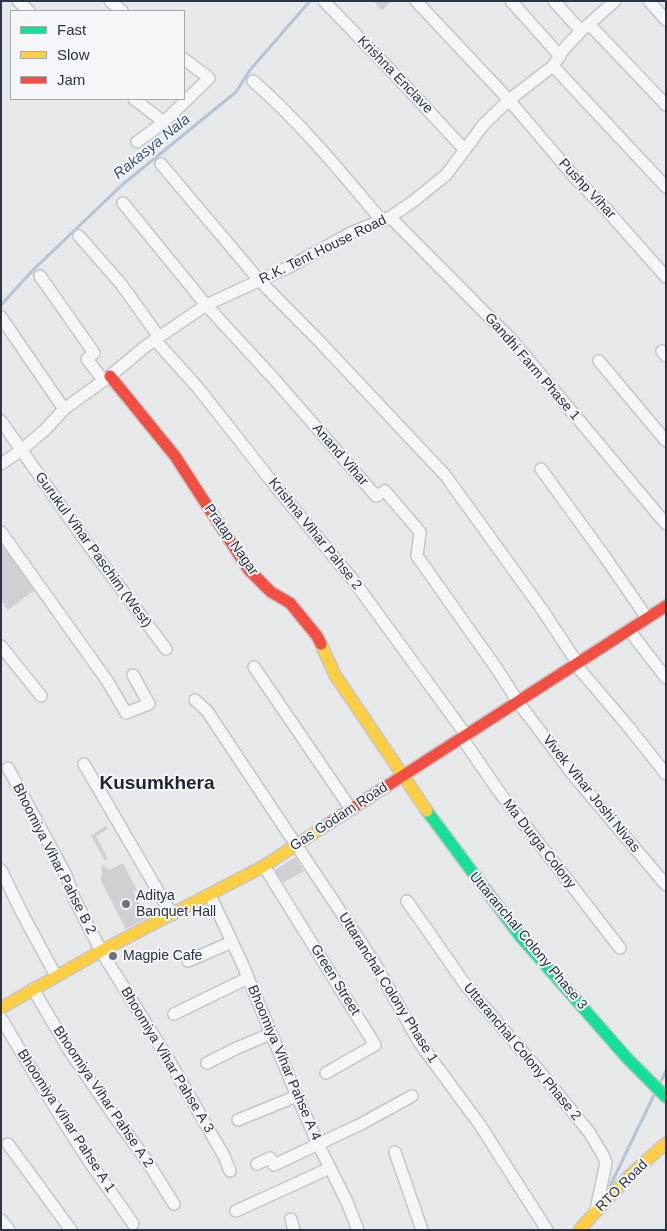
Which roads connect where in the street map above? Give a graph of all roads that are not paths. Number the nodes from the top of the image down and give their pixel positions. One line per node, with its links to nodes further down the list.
1 (18, 1): 9 (street)
2 (110, 1): 10 (street)
3 (324, 1): 22 (street, Krishna Enclave)
4 (416, 1): 18 (street, Pushp Vihar)
5 (511, 1): 13 (street)
6 (554, 1): 12 (street)
7 (649, 1): 11 (street)
8 (609, 3): 12 (street, R.K. Tent House Road)
9 (29, 10)
10 (121, 10)
11 (666, 20)
12 (585, 28): 13 (street, R.K. Tent House Road); 19 (street)
13 (560, 56): 15 (street, R.K. Tent House Road)
14 (185, 60): 20 (street)
15 (553, 66): 18 (street, R.K. Tent House Road); 24 (street)
16 (253, 81): 26 (street, Gandhi Farm Phase 1)
17 (135, 100): 20 (street)
18 (508, 100): 22 (street, R.K. Tent House Road); 29 (street, Pushp Vihar)
19 (666, 105)
20 (164, 122): 21 (street)
21 (137, 142)
22 (465, 150): 26 (street, R.K. Tent House Road)
23 (162, 164): 30 (street)
24 (666, 187)
25 (123, 203): 31 (street)
26 (386, 219): 30 (street, R.K. Tent House Road); 42 (street, Gandhi Farm Phase 1)
27 (79, 236): 33 (street, Krishna Vihar Pahse 2)
28 (40, 276): 35 (street)
29 (666, 277)
30 (259, 280): 31 (street, R.K. Tent House Road); 49 (street)
31 (206, 305): 33 (street, R.K. Tent House Road); 55 (street, Anand Vihar)
32 (1, 317): 36 (street)
33 (157, 339): 35 (street, R.K. Tent House Road); 56 (street, Krishna Vihar Pahse 2)
34 (599, 361): 38 (street)
35 (107, 378): 36 (street, R.K. Tent House Road); 60 (street, Pratap Nagar)
36 (64, 409): 39 (street, R.K. Tent House Road)
37 (1, 421): 39 (street, Gurukul Vihar Paschim (West))
38 (666, 441)
39 (20, 450): 40 (street, R.K. Tent House Road); 48 (street, Gurukul Vihar Paschim (West))
40 (1, 464)
41 (541, 470): 45 (street)
42 (666, 524)
43 (1, 532): 51 (street)
44 (666, 606): 45 (street, Gas Godam Road)
45 (647, 618): 46 (street, Gas Godam Road)
46 (629, 630): 49 (street, Gas Godam Road); 52 (street)
47 (1, 646): 53 (street)
48 (166, 649)
49 (577, 664): 55 (street, Gas Godam Road); 59 (street)
50 (254, 667): 61 (street)
51 (133, 675)
52 (666, 678)
53 (41, 696)
54 (196, 700): 62 (street, Uttaranchal Colony Phase 1)
55 (518, 702): 56 (street, Gas Godam Road); 65 (street, Vivek Vihar Joshi Nivas)
56 (464, 736): 60 (street, Gas Godam Road); 70 (street, Ma Durga Colony)
57 (84, 764): 68 (street)
58 (8, 768): 71 (street, Bhoomiya Vihar Pahse B 2)
59 (666, 774)
60 (402, 775): 61 (street, Gas Godam Road); 83 (street, Uttaranchal Colony Phase 3)
61 (351, 809): 62 (street, Gas Godam Road)
62 (296, 845): 63 (street, Gas Godam Road); 101 (street, Uttaranchal Colony Phase 1)
63 (264, 866): 66 (street, Gas Godam Road); 80 (street, Green Street)
64 (1, 870): 73 (street)
65 (666, 886)
66 (210, 895): 68 (street, Gas Godam Road); 69 (street, Bhoomiya Vihar Pahse A 4)
67 (406, 901): 94 (street, Uttaranchal Colony Phase 2)
68 (172, 915): 71 (street, Gas Godam Road)
69 (232, 942): 72 (street); 74 (street, Bhoomiya Vihar Pahse A 4)
70 (620, 948)
71 (101, 951): 73 (street, Gas Godam Road); 91 (street, Bhoomiya Vihar Pahse A 3)
72 (188, 961)
73 (56, 976): 75 (street, Gas Godam Road)
74 (248, 978): 77 (street); 78 (street, Bhoomiya Vihar Pahse A 4)
75 (33, 989): 76 (street, Gas Godam Road); 92 (street, Bhoomiya Vihar Pahse A 2)
76 (2, 1009): 96 (street, Bhoomiya Vihar Pahse A 1)
77 (174, 1014)
78 (270, 1034): 79 (street); 81 (street, Bhoomiya Vihar Pahse A 4)
79 (207, 1063)
80 (326, 1073)
81 (297, 1096): 84 (street); 87 (street, Bhoomiya Vihar Pahse A 4)
82 (412, 1096): 87 (street)
83 (666, 1097)
84 (238, 1120)
85 (666, 1143): 94 (street, RTO Road)
86 (8, 1144): 98 (street)
87 (318, 1144): 89 (street); 90 (street, Bhoomiya Vihar Pahse A 4)
88 (395, 1152): 100 (street)
89 (258, 1164)
90 (330, 1168): 93 (street); 99 (street, Bhoomiya Vihar Pahse A 4)
91 (230, 1171)
92 (174, 1204)
93 (236, 1211)
94 (596, 1212): 102 (street, RTO Road)
95 (1, 1220): 97 (street)
96 (133, 1224)
97 (9, 1230)
98 (71, 1230)
99 (358, 1230)
100 (422, 1230)
101 (547, 1230)
102 (579, 1230)

